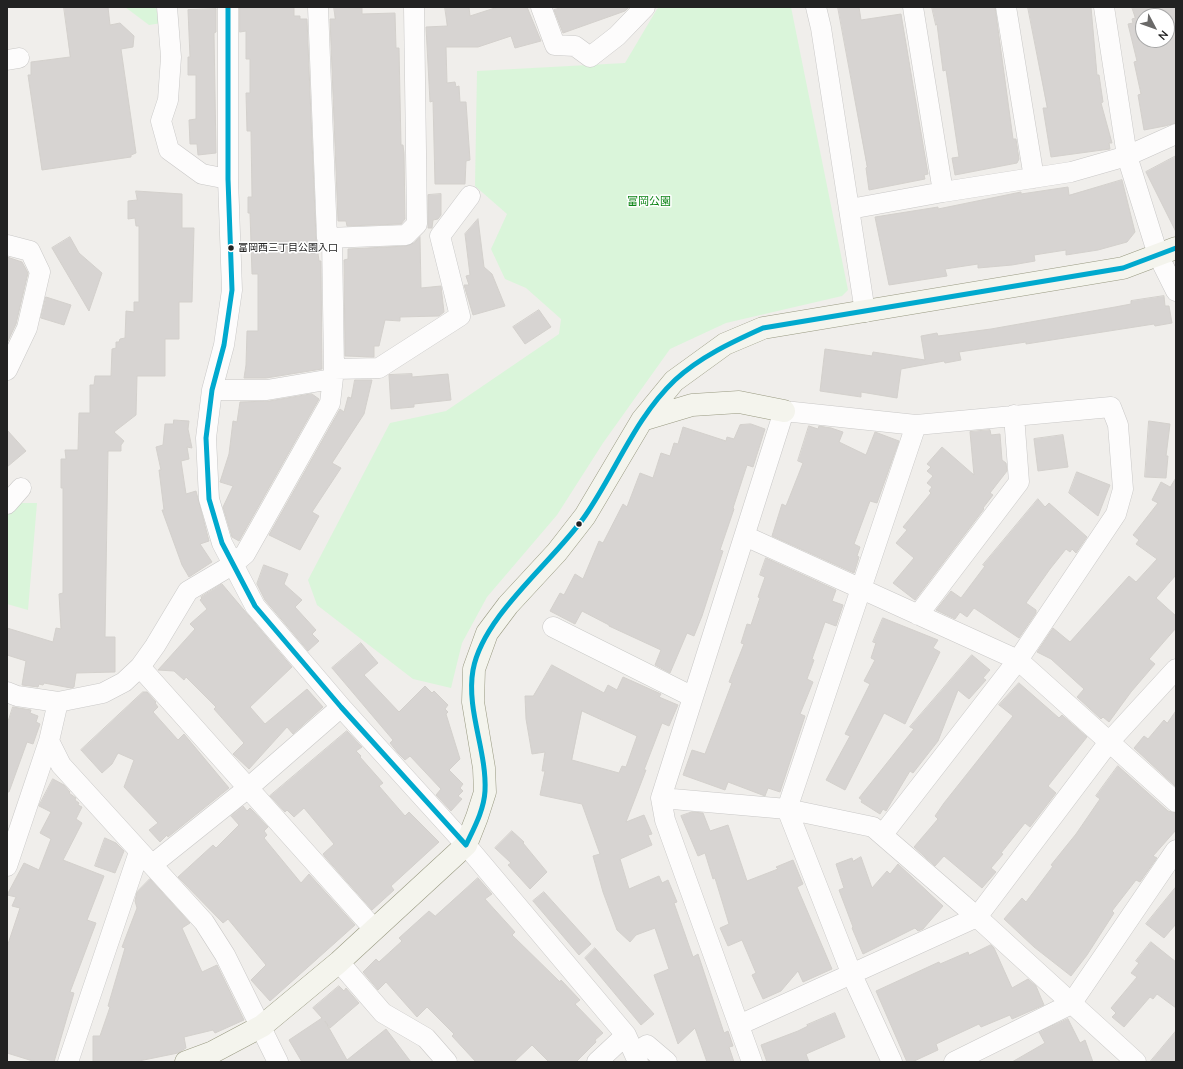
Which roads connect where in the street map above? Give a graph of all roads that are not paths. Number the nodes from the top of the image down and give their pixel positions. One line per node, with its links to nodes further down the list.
1 (167, 7): 14 (street)
2 (228, 7): 14 (street)
3 (318, 7): 18 (street)
4 (414, 7): 18 (street)
5 (541, 7): 6 (street)
6 (645, 7)
7 (816, 7): 17 (street)
8 (914, 7): 15 (street)
9 (1006, 7): 13 (street)
10 (1104, 7): 12 (street)
11 (1176, 134): 12 (street)
12 (1127, 156): 13 (street); 20 (street)
13 (1034, 178): 15 (street)
14 (228, 179): 25 (street)
15 (943, 192): 17 (street)
16 (470, 196): 24 (street)
17 (850, 209): 22 (street)
18 (332, 238): 24 (street)
19 (7, 245): 23 (street)
20 (1167, 252): 21 (street); 22 (street)
21 (1176, 291)
22 (865, 312): 28 (street)
23 (7, 370)
24 (333, 374): 25 (street); 33 (street)
25 (212, 390): 33 (street)
26 (784, 411): 28 (street); 29 (street); 32 (street)
27 (1014, 415): 29 (street); 35 (street); 37 (street)
28 (642, 420): 51 (street)
29 (916, 425): 34 (street)
30 (21, 488): 31 (street)
31 (7, 504)
32 (745, 536): 34 (street); 41 (street)
33 (232, 565): 38 (street); 43 (street)
34 (862, 590): 35 (street); 49 (street)
35 (918, 615): 37 (street)
36 (553, 626): 41 (street)
37 (1018, 660): 45 (street); 50 (street)
38 (140, 667): 42 (street); 46 (street)
39 (1176, 668): 45 (street)
40 (7, 692): 42 (street)
41 (692, 697): 47 (street)
42 (58, 702): 44 (street)
43 (341, 707): 46 (street); 51 (street)
44 (49, 741): 53 (street); 54 (street)
45 (1109, 742): 48 (street); 55 (street)
46 (248, 788): 53 (street); 56 (street)
47 (661, 798): 49 (street); 60 (street)
48 (1176, 802)
49 (787, 809): 50 (street); 58 (street)
50 (882, 834): 55 (street)
51 (466, 845): 56 (street); 62 (street)
52 (1176, 850): 59 (street)
53 (146, 858): 61 (street); 64 (street)
54 (7, 866)
55 (978, 918): 58 (street); 59 (street)
56 (374, 929): 57 (street)
57 (339, 962): 61 (street); 67 (street)
58 (852, 975): 60 (street); 71 (street)
59 (1071, 1004): 72 (street); 73 (street)
60 (739, 1025): 70 (street)
61 (262, 1026): 65 (street); 66 (street)
62 (626, 1035): 63 (street); 68 (street)
63 (636, 1058): 69 (street)
64 (68, 1062)
65 (186, 1062)
66 (278, 1062)
67 (448, 1062)
68 (597, 1062)
69 (667, 1062)
70 (752, 1062)
71 (892, 1062)
72 (954, 1062)
73 (1136, 1062)

